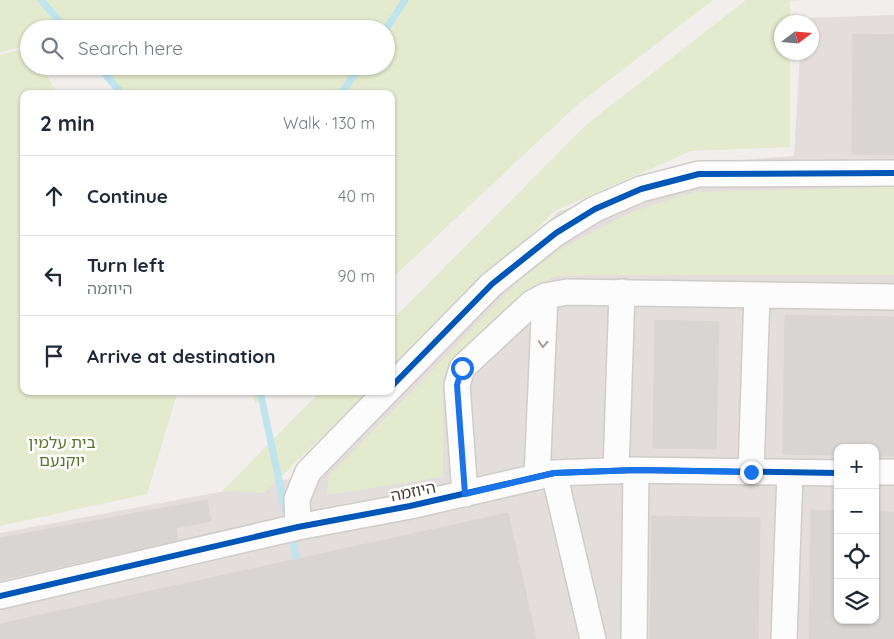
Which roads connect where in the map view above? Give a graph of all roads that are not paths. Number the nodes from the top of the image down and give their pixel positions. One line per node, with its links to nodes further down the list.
1 (894, 173): 6 (street)
2 (622, 292): 3 (street); 4 (street); 8 (street)
3 (756, 295): 5 (street); 9 (street)
4 (545, 296): 14 (street, one-way to 14); 15 (street)
5 (894, 297)
6 (395, 383)
7 (383, 395): 16 (street)
8 (626, 470): 9 (street, היוזמה); 14 (street, היוזמה); 19 (street)
9 (751, 472): 13 (street, היוזמה)
10 (834, 472): 13 (street, היוזמה)
11 (879, 472): 12 (street)
12 (894, 472)
13 (790, 473): 20 (street)
14 (546, 475): 15 (street, היוזמה); 18 (street)
15 (465, 494): 16 (street, היוזמה)
16 (298, 527): 17 (street, היוזמה)
17 (0, 596)
18 (593, 639)
19 (634, 639)
20 (784, 639)

